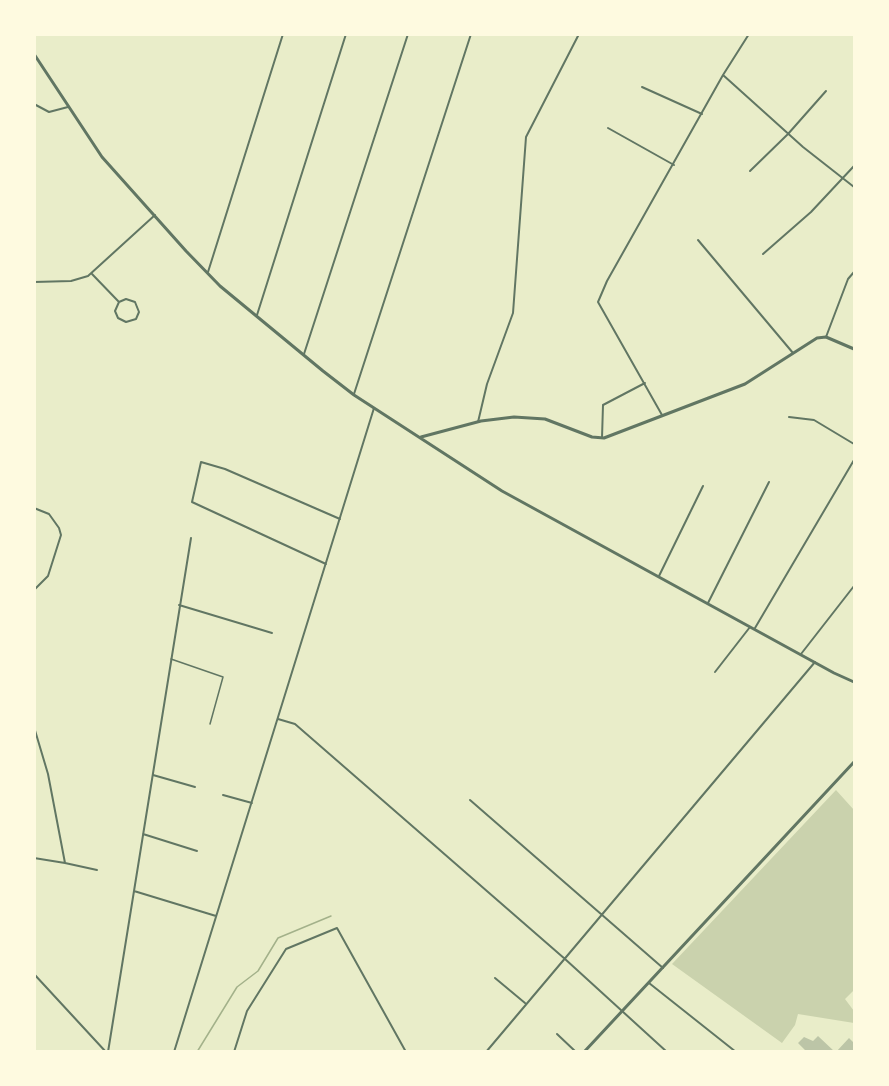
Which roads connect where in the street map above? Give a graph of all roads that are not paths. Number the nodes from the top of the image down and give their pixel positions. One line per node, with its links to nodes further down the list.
1 (283, 34): 25 (street)
2 (346, 34): 29 (street)
3 (408, 34): 33 (street)
4 (471, 34): 35 (street)
5 (579, 34): 39 (street)
6 (749, 34): 8 (street)
7 (34, 54): 12 (street)
8 (723, 75): 13 (street); 15 (street)
9 (642, 87): 13 (street)
10 (826, 91): 15 (street)
11 (34, 104): 12 (street)
12 (68, 107): 21 (street)
13 (702, 114): 16 (street)
14 (608, 128): 16 (street)
15 (788, 134): 18 (street); 19 (street)
16 (674, 165): 34 (street)
17 (855, 166): 19 (street)
18 (750, 171)
19 (843, 178): 20 (street); 23 (street)
20 (855, 187)
21 (155, 215): 25 (street); 26 (street)
22 (698, 240): 32 (street)
23 (763, 254)
24 (855, 272): 30 (street)
25 (208, 273): 29 (street)
26 (92, 274): 27 (street); 28 (street)
27 (34, 282)
28 (119, 302): 28 (street)
29 (257, 316): 33 (street)
30 (825, 337): 31 (street); 32 (street)
31 (855, 350)
32 (793, 353): 37 (street)
33 (303, 355): 35 (street)
34 (645, 383): 37 (street); 41 (street)
35 (354, 395): 36 (street)
36 (374, 408): 40 (street); 47 (street)
37 (663, 416): 41 (street)
38 (789, 417): 42 (street)
39 (478, 423): 40 (street); 41 (street)
40 (420, 437): 50 (street)
41 (602, 438)
42 (855, 444)
43 (855, 460): 55 (street)
44 (769, 482): 53 (street)
45 (704, 486): 50 (street)
46 (34, 508): 52 (street)
47 (340, 519): 49 (street); 49 (street)
48 (191, 538): 54 (street)
49 (326, 564): 64 (street)
50 (659, 576): 53 (street)
51 (855, 586): 57 (street)
52 (34, 590)
53 (708, 603): 55 (street)
54 (180, 604): 56 (street); 58 (street)
55 (752, 628): 57 (street); 60 (street)
56 (272, 633)
57 (801, 655): 59 (street)
58 (171, 659): 65 (lane); 68 (street)
59 (815, 662): 62 (street); 79 (street)
60 (715, 672)
61 (855, 674): 62 (street)
62 (850, 680): 63 (street)
63 (855, 682)
64 (278, 719): 72 (street); 81 (street)
65 (210, 724)
66 (34, 728): 76 (street)
67 (855, 762): 82 (street)
68 (153, 775): 69 (street); 73 (street)
69 (195, 787)
70 (224, 795): 72 (street)
71 (470, 800): 79 (street)
72 (252, 803): 80 (street)
73 (143, 834): 74 (street); 78 (street)
74 (197, 851)
75 (34, 858): 76 (street)
76 (65, 863): 77 (street)
77 (97, 870)
78 (134, 891): 80 (street); 89 (street)
79 (602, 915): 81 (street); 82 (street)
80 (216, 916): 90 (street)
81 (566, 959): 86 (street); 87 (street)
82 (663, 968): 85 (street)
83 (34, 974): 89 (street)
84 (495, 978): 86 (street)
85 (649, 983): 87 (street); 97 (street)
86 (525, 1003): 93 (street)
87 (622, 1011): 95 (street); 96 (street)
88 (557, 1034): 94 (street)
89 (107, 1052)
90 (174, 1052)
91 (234, 1052): 92 (street)
92 (406, 1052)
93 (486, 1052)
94 (576, 1052)
95 (584, 1052)
96 (667, 1052)
97 (736, 1052)

